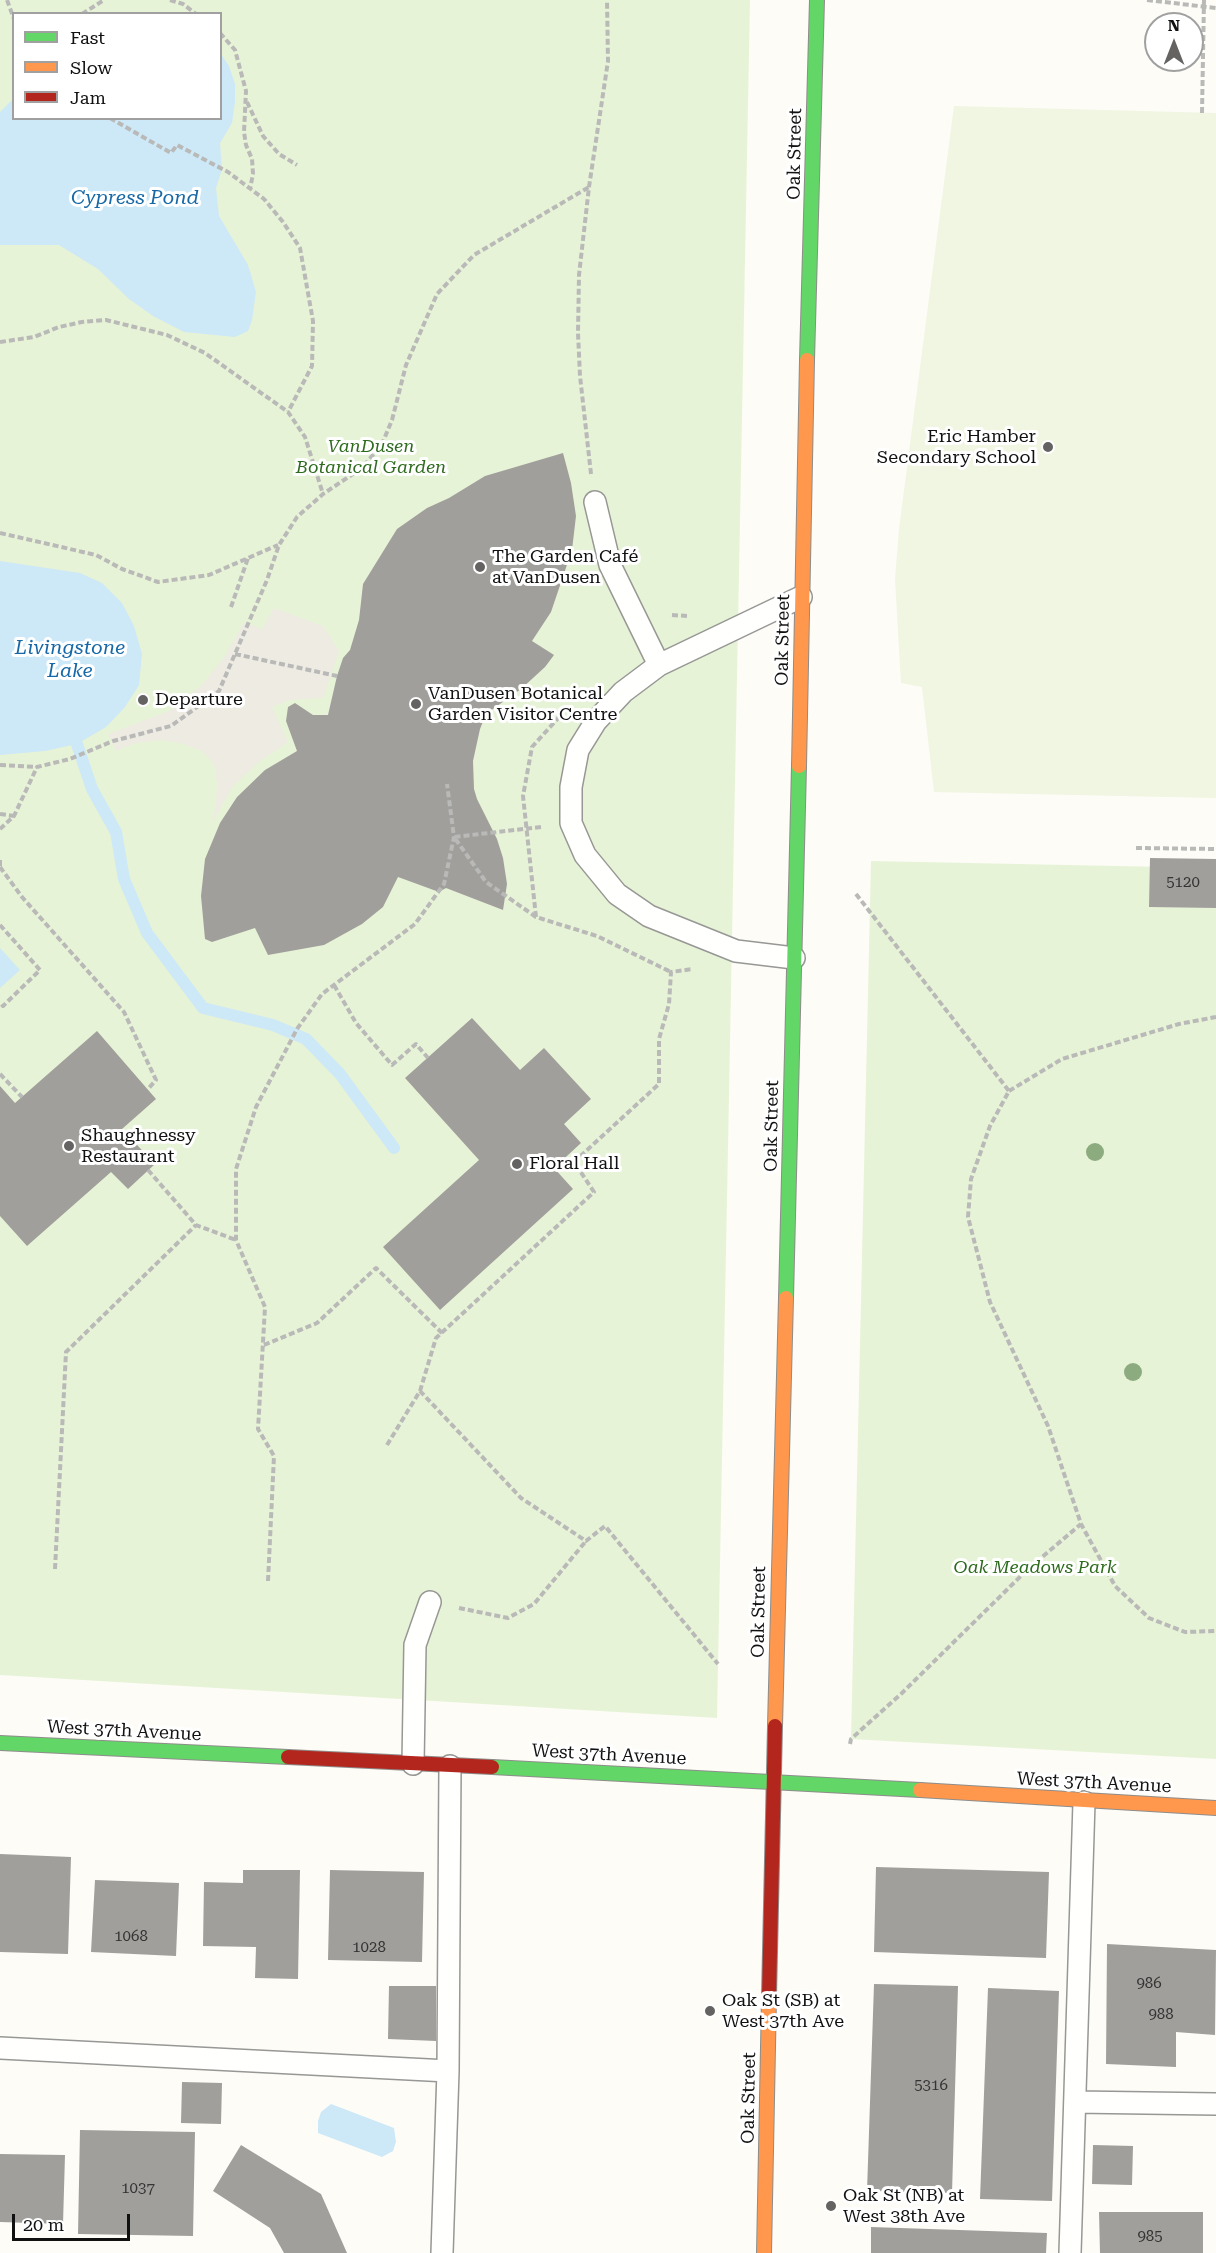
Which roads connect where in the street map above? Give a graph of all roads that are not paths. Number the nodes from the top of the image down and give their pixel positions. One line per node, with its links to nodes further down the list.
1 (817, 0): 3 (main road, Oak Street)
2 (595, 502): 4 (lane)
3 (801, 597): 4 (lane); 5 (main road, Oak Street)
4 (659, 665): 5 (lane)
5 (794, 958): 10 (main road, Oak Street)
6 (430, 1602): 8 (lane)
7 (0, 1743): 8 (main road, West 37th Avenue)
8 (413, 1764): 9 (main road, West 37th Avenue)
9 (450, 1766): 10 (main road, West 37th Avenue); 14 (lane)
10 (773, 1783): 11 (main road, West 37th Avenue); 18 (main road, Oak Street)
11 (1084, 1802): 12 (main road, West 37th Avenue); 15 (lane)
12 (1216, 1808)
13 (0, 2048): 14 (lane)
14 (448, 2071): 17 (lane)
15 (1075, 2102): 16 (lane); 19 (lane)
16 (1216, 2104)
17 (442, 2253)
18 (764, 2253)
19 (1070, 2253)

